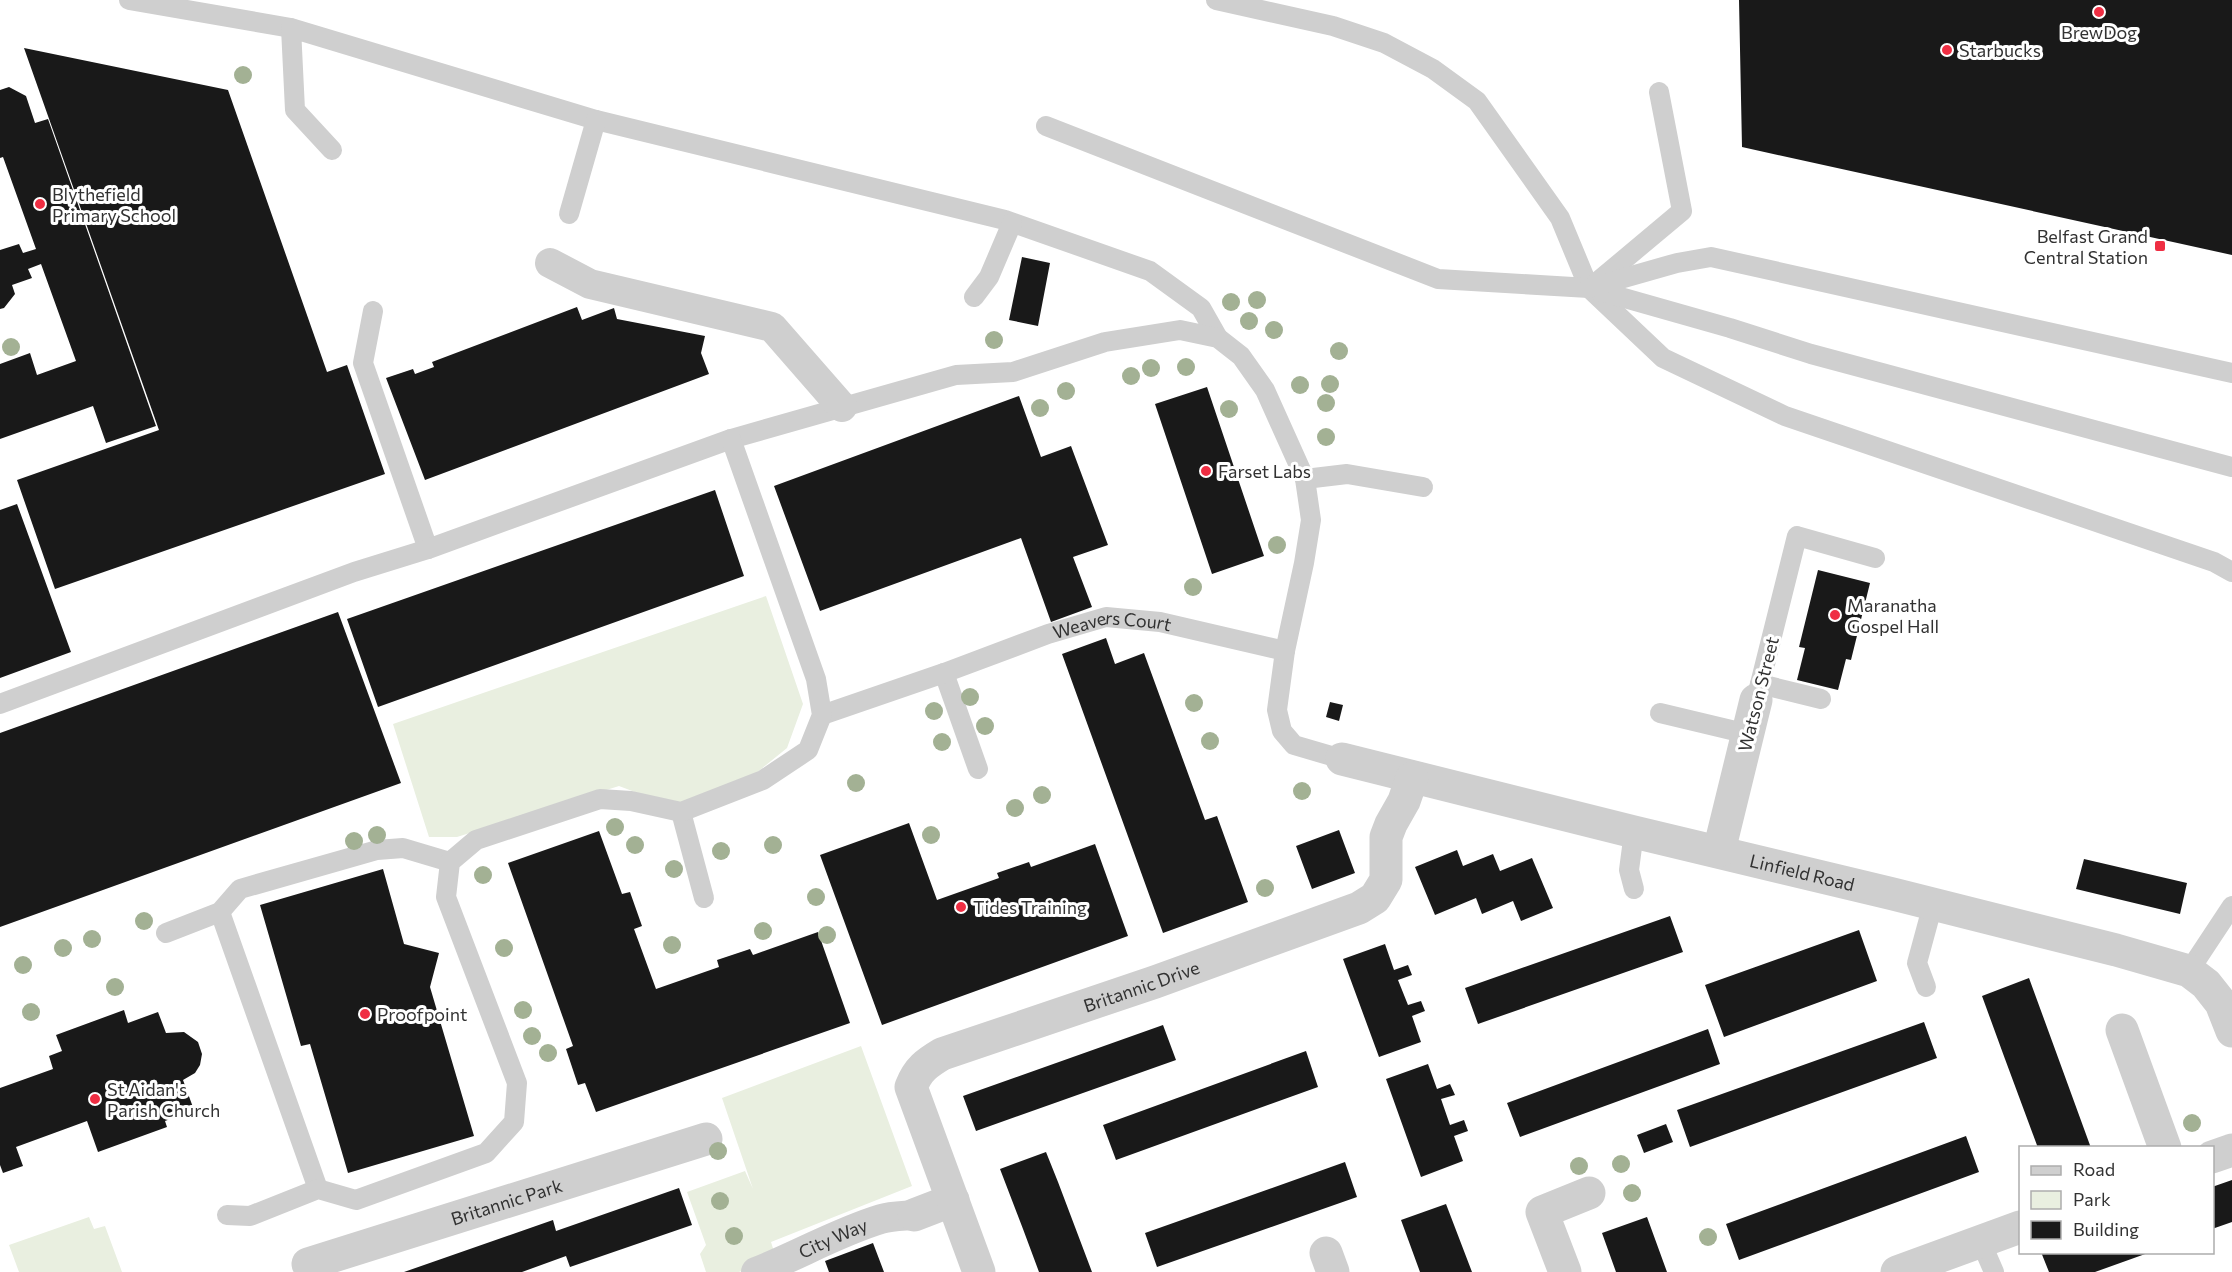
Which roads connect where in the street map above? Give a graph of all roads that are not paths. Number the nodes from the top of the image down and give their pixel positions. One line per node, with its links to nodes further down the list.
1 (129, 0): 3 (lane)
2 (1216, 0): 11 (lane)
3 (291, 28): 5 (lane); 7 (lane)
4 (1659, 92): 11 (lane)
5 (596, 120): 8 (lane); 9 (lane)
6 (1046, 126): 11 (lane)
7 (332, 150)
8 (569, 214)
9 (1012, 223): 12 (lane); 14 (lane)
10 (550, 263): 16 (street)
11 (1589, 288): 15 (lane); 18 (lane); 23 (lane)
12 (974, 297)
13 (373, 311): 21 (lane)
14 (1218, 338): 16 (lane); 19 (lane)
15 (2232, 374)
16 (842, 407): 17 (lane)
17 (731, 440): 21 (lane); 30 (lane)
18 (2232, 467)
19 (1305, 479): 20 (lane); 24 (lane)
20 (1423, 487)
21 (428, 549): 28 (lane)
22 (1875, 558): 26 (lane, Watson Street)
23 (2232, 572)
24 (1285, 651): 25 (lane, Weavers Court); 32 (lane)
25 (944, 673): 30 (lane, Weavers Court); 33 (lane)
26 (1758, 692): 27 (lane); 31 (street, Watson Street)
27 (1821, 699)
28 (0, 704)
29 (1660, 713): 31 (lane)
30 (822, 715): 35 (lane)
31 (1748, 734): 37 (street, Watson Street)
32 (1342, 759): 34 (street, Linfield Road)
33 (978, 769)
34 (1412, 778): 36 (street, Linfield Road); 55 (street, Britannic Drive)
35 (681, 812): 38 (lane); 40 (lane)
36 (1634, 832): 37 (street, Linfield Road); 39 (lane)
37 (1719, 851): 41 (street, Linfield Road)
38 (450, 862): 43 (lane); 53 (lane)
39 (1634, 890)
40 (704, 898)
41 (1933, 904): 45 (street, Linfield Road); 46 (lane)
42 (2232, 906): 45 (lane)
43 (220, 912): 44 (lane); 53 (lane)
44 (166, 933)
45 (2189, 971): 48 (street, Linfield Road)
46 (1926, 987)
47 (2122, 1030): 50 (street)
48 (2232, 1031)
49 (706, 1139): 60 (street, Britannic Park)
50 (2164, 1146)
51 (2232, 1150): 52 (street)
52 (2214, 1156)
53 (318, 1189): 56 (lane)
54 (1589, 1193): 63 (street)
55 (953, 1200): 57 (street); 62 (street, Britannic Drive)
56 (227, 1215)
57 (914, 1215): 61 (street, City Way)
58 (2019, 1227): 59 (street)
59 (1981, 1242): 64 (street); 65 (lane)
60 (302, 1269)
61 (756, 1272)
62 (979, 1272)
63 (1564, 1272)
64 (1897, 1272)
65 (1994, 1272)

